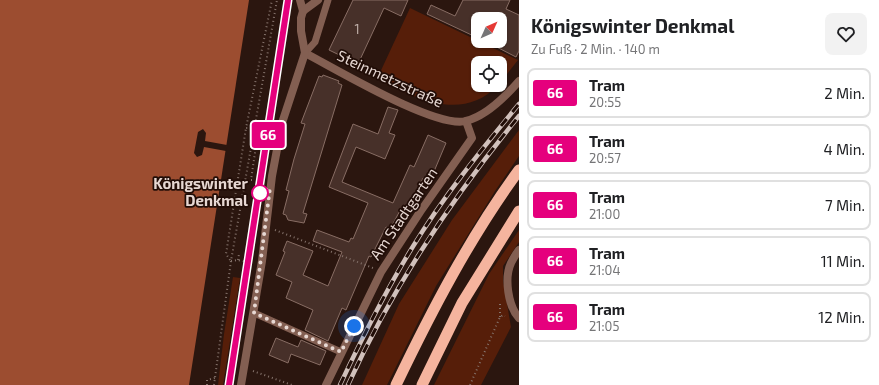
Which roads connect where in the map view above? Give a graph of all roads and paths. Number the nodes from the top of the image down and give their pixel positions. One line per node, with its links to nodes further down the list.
1 (272, 0): 10 (path)
2 (278, 0): 11 (path)
3 (300, 0): 6 (street)
4 (318, 0): 6 (street)
5 (328, 0): 7 (lane)
6 (303, 11): 7 (street)
7 (305, 53): 9 (street, Steinmetzstraße); 16 (street)
8 (519, 81): 9 (street)
9 (466, 121): 26 (street, Am Stadtgarten)
10 (246, 128): 11 (path); 20 (path)
11 (254, 128): 12 (path); 14 (path); 20 (path)
12 (260, 135)
13 (518, 171): 34 (highway)
14 (252, 180)
15 (519, 211): 35 (highway)
16 (266, 226): 21 (street); 22 (path)
17 (519, 250): 24 (street)
18 (239, 254): 19 (path)
19 (238, 260): 20 (path); 21 (path)
20 (231, 261): 28 (path)
21 (261, 264): 23 (street)
22 (367, 266)
23 (254, 313): 26 (lane); 27 (street)
24 (519, 318)
25 (508, 319): 36 (path)
26 (341, 352): 33 (street, Am Stadtgarten)
27 (244, 368): 31 (street); 32 (path)
28 (215, 378): 29 (path); 30 (path)
29 (207, 385)
30 (214, 385)
31 (241, 385)
32 (292, 385)
33 (326, 385)
34 (396, 385)
35 (422, 385)
36 (470, 385)

